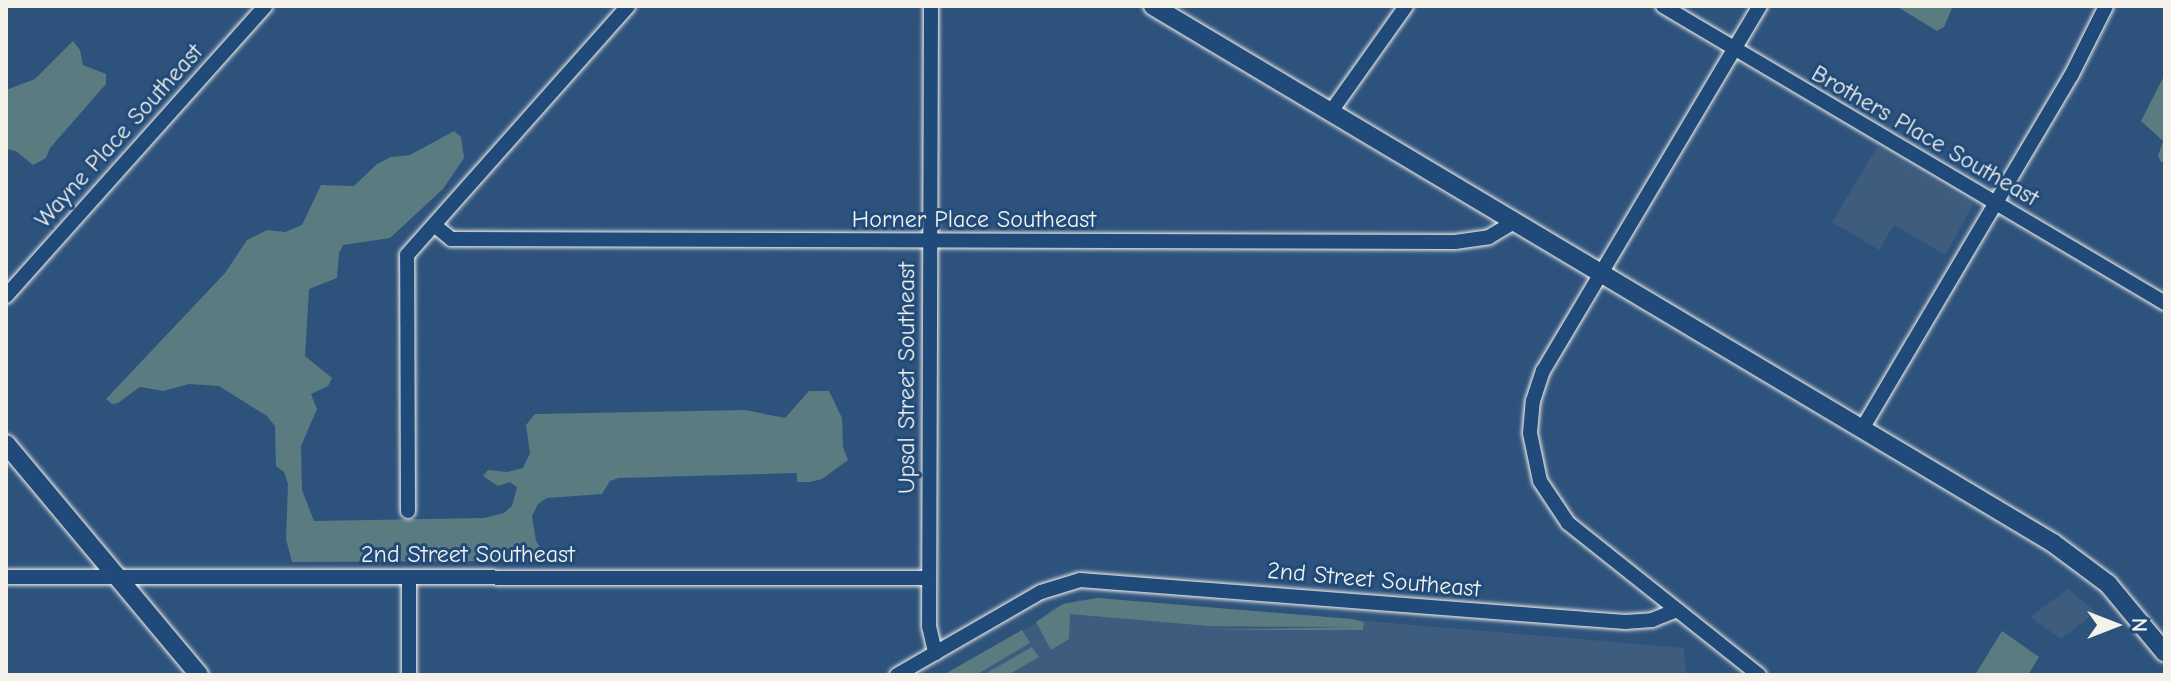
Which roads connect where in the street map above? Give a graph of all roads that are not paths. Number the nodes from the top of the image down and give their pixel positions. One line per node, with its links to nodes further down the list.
1 (265, 6): 16 (street, Wayne Place Southeast)
2 (628, 6): 13 (street)
3 (931, 6): 14 (street, Upsal Street Southeast)
4 (1153, 6): 10 (main road)
5 (1406, 6): 10 (street)
6 (1663, 6): 9 (street, Brothers Place Southeast)
7 (1760, 6): 9 (street)
8 (2106, 6): 11 (street)
9 (1735, 49): 11 (street, Brothers Place Southeast); 15 (street)
10 (1330, 113): 12 (main road)
11 (1994, 202): 17 (street, Brothers Place Southeast); 18 (street)
12 (1514, 222): 14 (street, Horner Place Southeast); 15 (main road)
13 (434, 225): 14 (street, Horner Place Southeast); 20 (street)
14 (930, 242): 24 (street, Upsal Street Southeast)
15 (1602, 275): 18 (main road); 25 (street)
16 (6, 296)
17 (2165, 303)
18 (1862, 429): 27 (main road)
19 (6, 444): 22 (main road)
20 (408, 511)
21 (6, 577): 22 (street, 2nd Street Southeast)
22 (117, 577): 23 (street, 2nd Street Southeast); 28 (main road)
23 (409, 577): 24 (street, 2nd Street Southeast); 29 (street)
24 (929, 578): 26 (street, Upsal Street Southeast)
25 (1677, 610): 26 (street, 2nd Street Southeast); 31 (street)
26 (935, 653): 30 (street, 2nd Street Southeast)
27 (2165, 653)
28 (199, 675)
29 (409, 675)
30 (897, 675)
31 (1759, 675)

